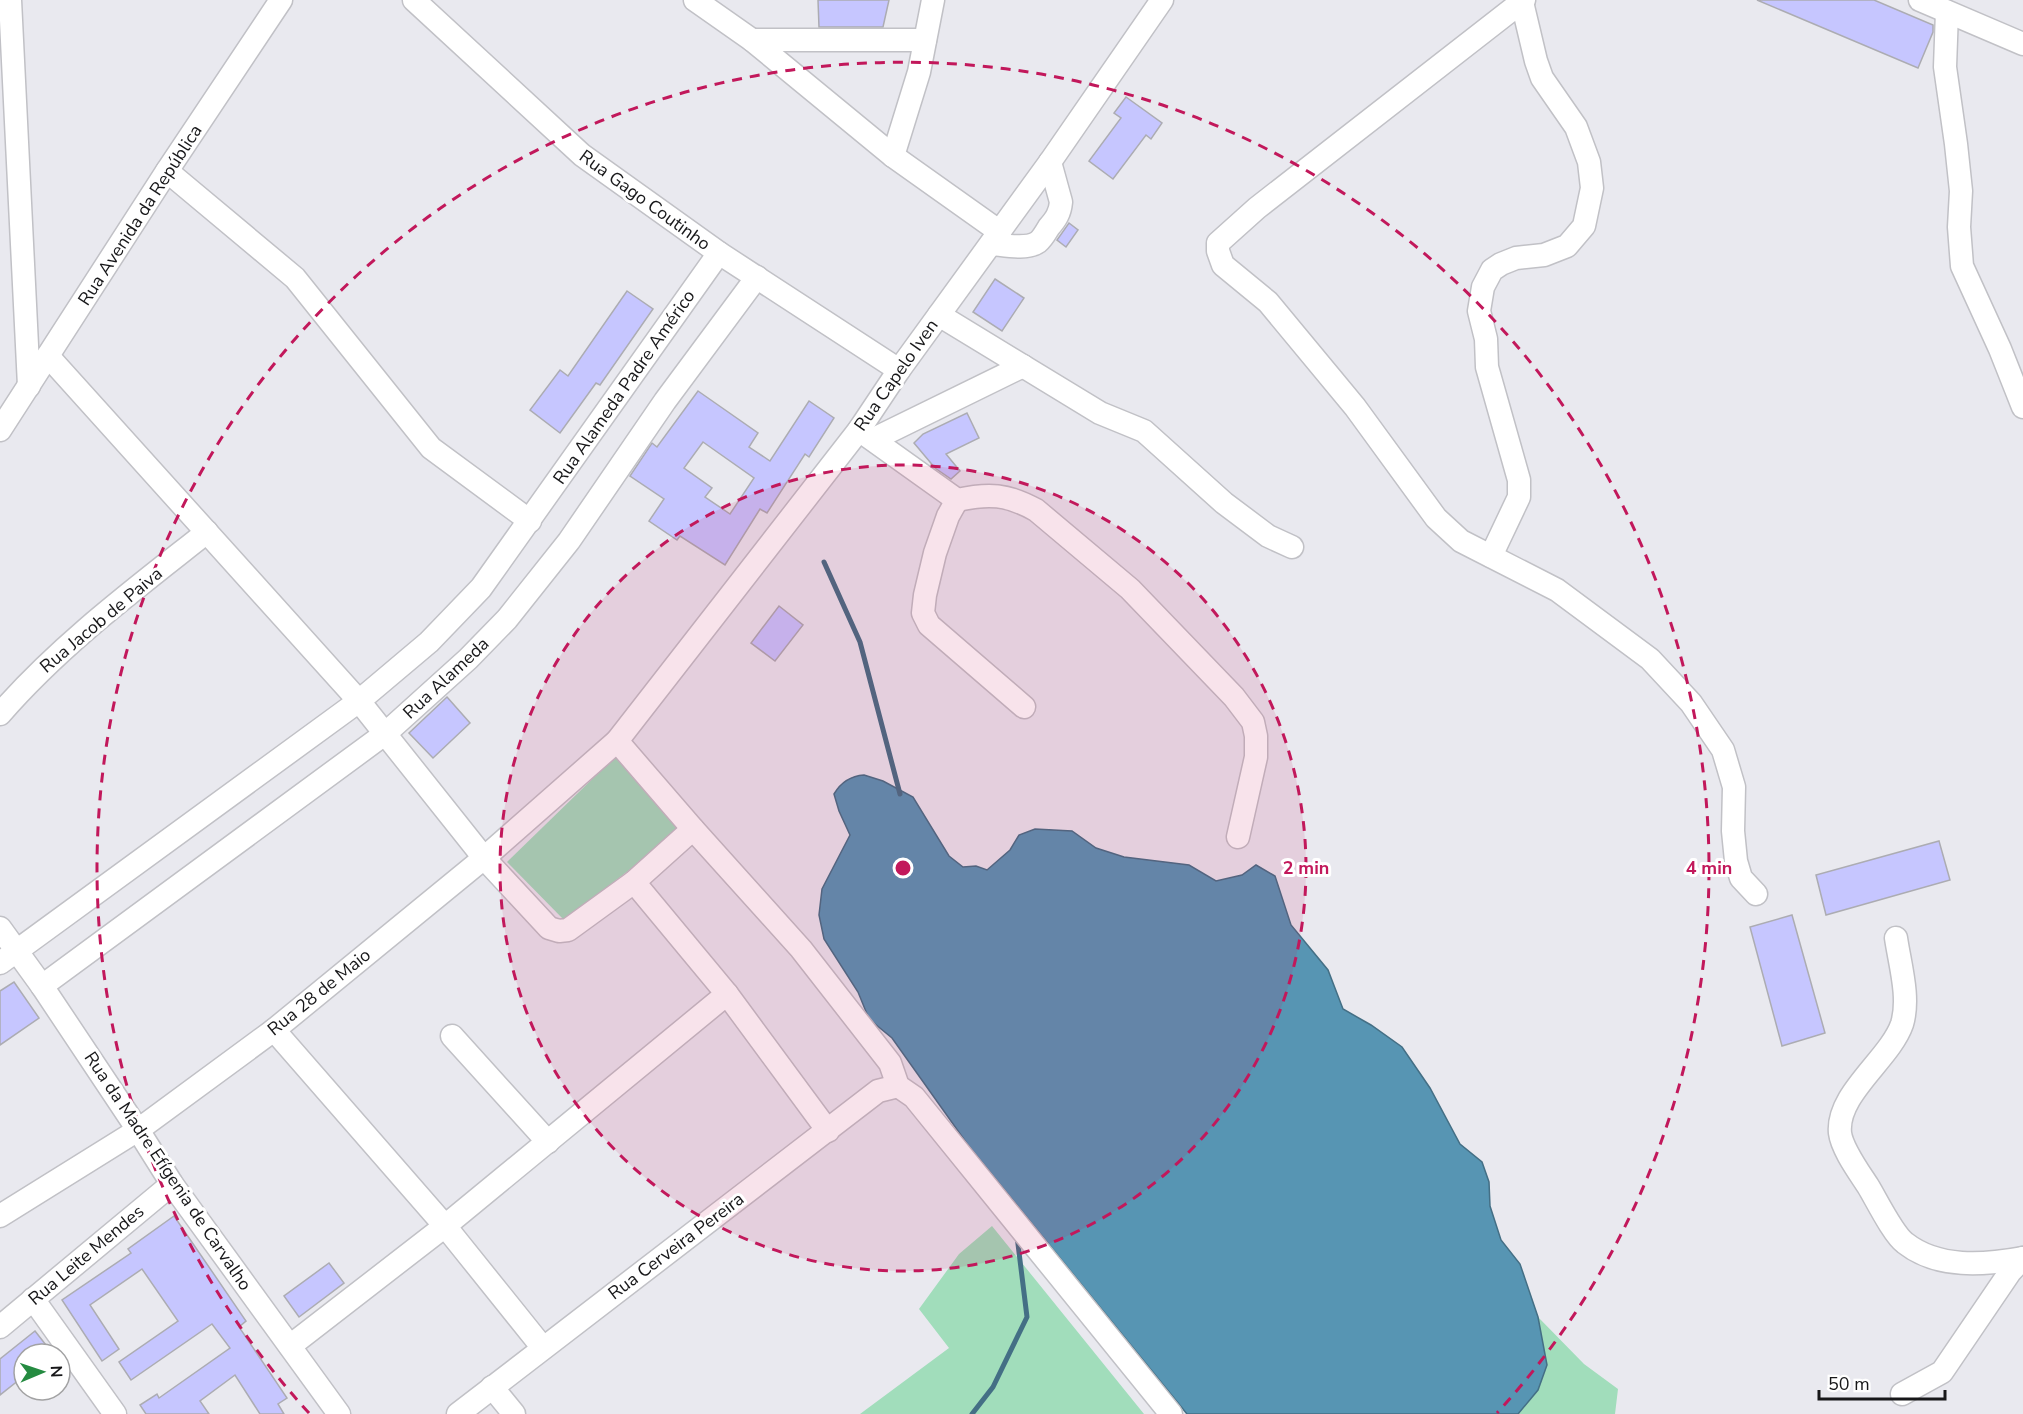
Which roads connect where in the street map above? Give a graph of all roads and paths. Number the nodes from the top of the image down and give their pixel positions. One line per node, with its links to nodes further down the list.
1 (10, 0): 23 (street)
2 (281, 0): 15 (street, Rua Avenida da República)
3 (414, 0): 17 (street, Rua Gago Coutinho)
4 (695, 0): 10 (street)
5 (933, 0): 11 (street)
6 (1162, 0): 14 (street, Rua Capelo Iven)
7 (1920, 0): 9 (street)
8 (1523, 1): 31 (street); 31 (street)
9 (1947, 12): 12 (street); 24 (street)
10 (752, 40): 11 (street); 13 (street)
11 (925, 40): 13 (street)
12 (2023, 44)
13 (893, 156): 16 (street)
14 (1050, 162): 16 (street, Rua Capelo Iven); 16 (street)
15 (167, 171): 20 (street, Rua Avenida da República); 28 (street)
16 (995, 238): 19 (street, Rua Capelo Iven)
17 (719, 253): 18 (street, Rua Gago Coutinho); 28 (street, Rua Alameda Padre Américo)
18 (757, 277): 22 (street, Rua Gago Coutinho); 35 (street, Rua Alameda)
19 (939, 315): 21 (street); 22 (street, Rua Capelo Iven)
20 (48, 356): 23 (street, Rua Avenida da República); 29 (street)
21 (1023, 366): 26 (street); 30 (street)
22 (899, 370): 26 (street, Rua Capelo Iven)
23 (29, 386): 25 (street, Rua Avenida da República)
24 (2023, 407)
25 (0, 430)
26 (866, 434): 27 (street); 36 (street, Rua Capelo Iven)
27 (957, 500): 33 (street); 38 (street)
28 (530, 521): 32 (street)
29 (207, 532): 32 (street); 34 (street, Rua Jacob de Paiva)
30 (1292, 547)
31 (1491, 556): 41 (street)
32 (359, 701): 35 (street); 44 (street)
33 (1024, 706)
34 (0, 714)
35 (386, 733): 39 (street); 45 (street, Rua Alameda)
36 (617, 741): 37 (street); 39 (street, Rua 28 de Maio)
37 (693, 829): 40 (street); 49 (street)
38 (1238, 837)
39 (484, 858): 40 (street); 47 (street, Rua 28 de Maio)
40 (634, 882): 46 (street)
41 (1756, 894)
42 (0, 928): 44 (street, Rua da Madre Efígenia de Carvalho)
43 (1896, 938): 56 (street)
44 (8, 957): 45 (street, Rua da Madre Efígenia de Carvalho)
45 (42, 986): 50 (street, Rua da Madre Efígenia de Carvalho)
46 (728, 994): 51 (street); 52 (street)
47 (274, 1029): 50 (street, Rua 28 de Maio); 55 (street)
48 (452, 1036): 52 (street)
49 (898, 1086): 51 (street, Rua Cerveira Pereira); 67 (street)
50 (138, 1130): 53 (street, Rua da Madre Efígenia de Carvalho); 54 (street, Rua 28 de Maio)
51 (828, 1131): 60 (street, Rua Cerveira Pereira)
52 (548, 1142): 55 (street)
53 (172, 1184): 57 (street, Rua Leite Mendes); 59 (street, Rua da Madre Efígenia de Carvalho)
54 (0, 1216)
55 (445, 1226): 59 (street); 60 (street)
56 (2023, 1258): 62 (street)
57 (33, 1299): 58 (street, Rua Leite Mendes); 63 (street)
58 (0, 1327)
59 (290, 1346): 64 (street, Rua da Madre Efígenia de Carvalho)
60 (543, 1348): 61 (street, Rua Cerveira Pereira)
61 (492, 1387): 65 (street, Rua Cerveira Pereira); 66 (street)
62 (1902, 1394)
63 (115, 1414)
64 (339, 1414)
65 (458, 1414)
66 (514, 1414)
67 (1171, 1414)

